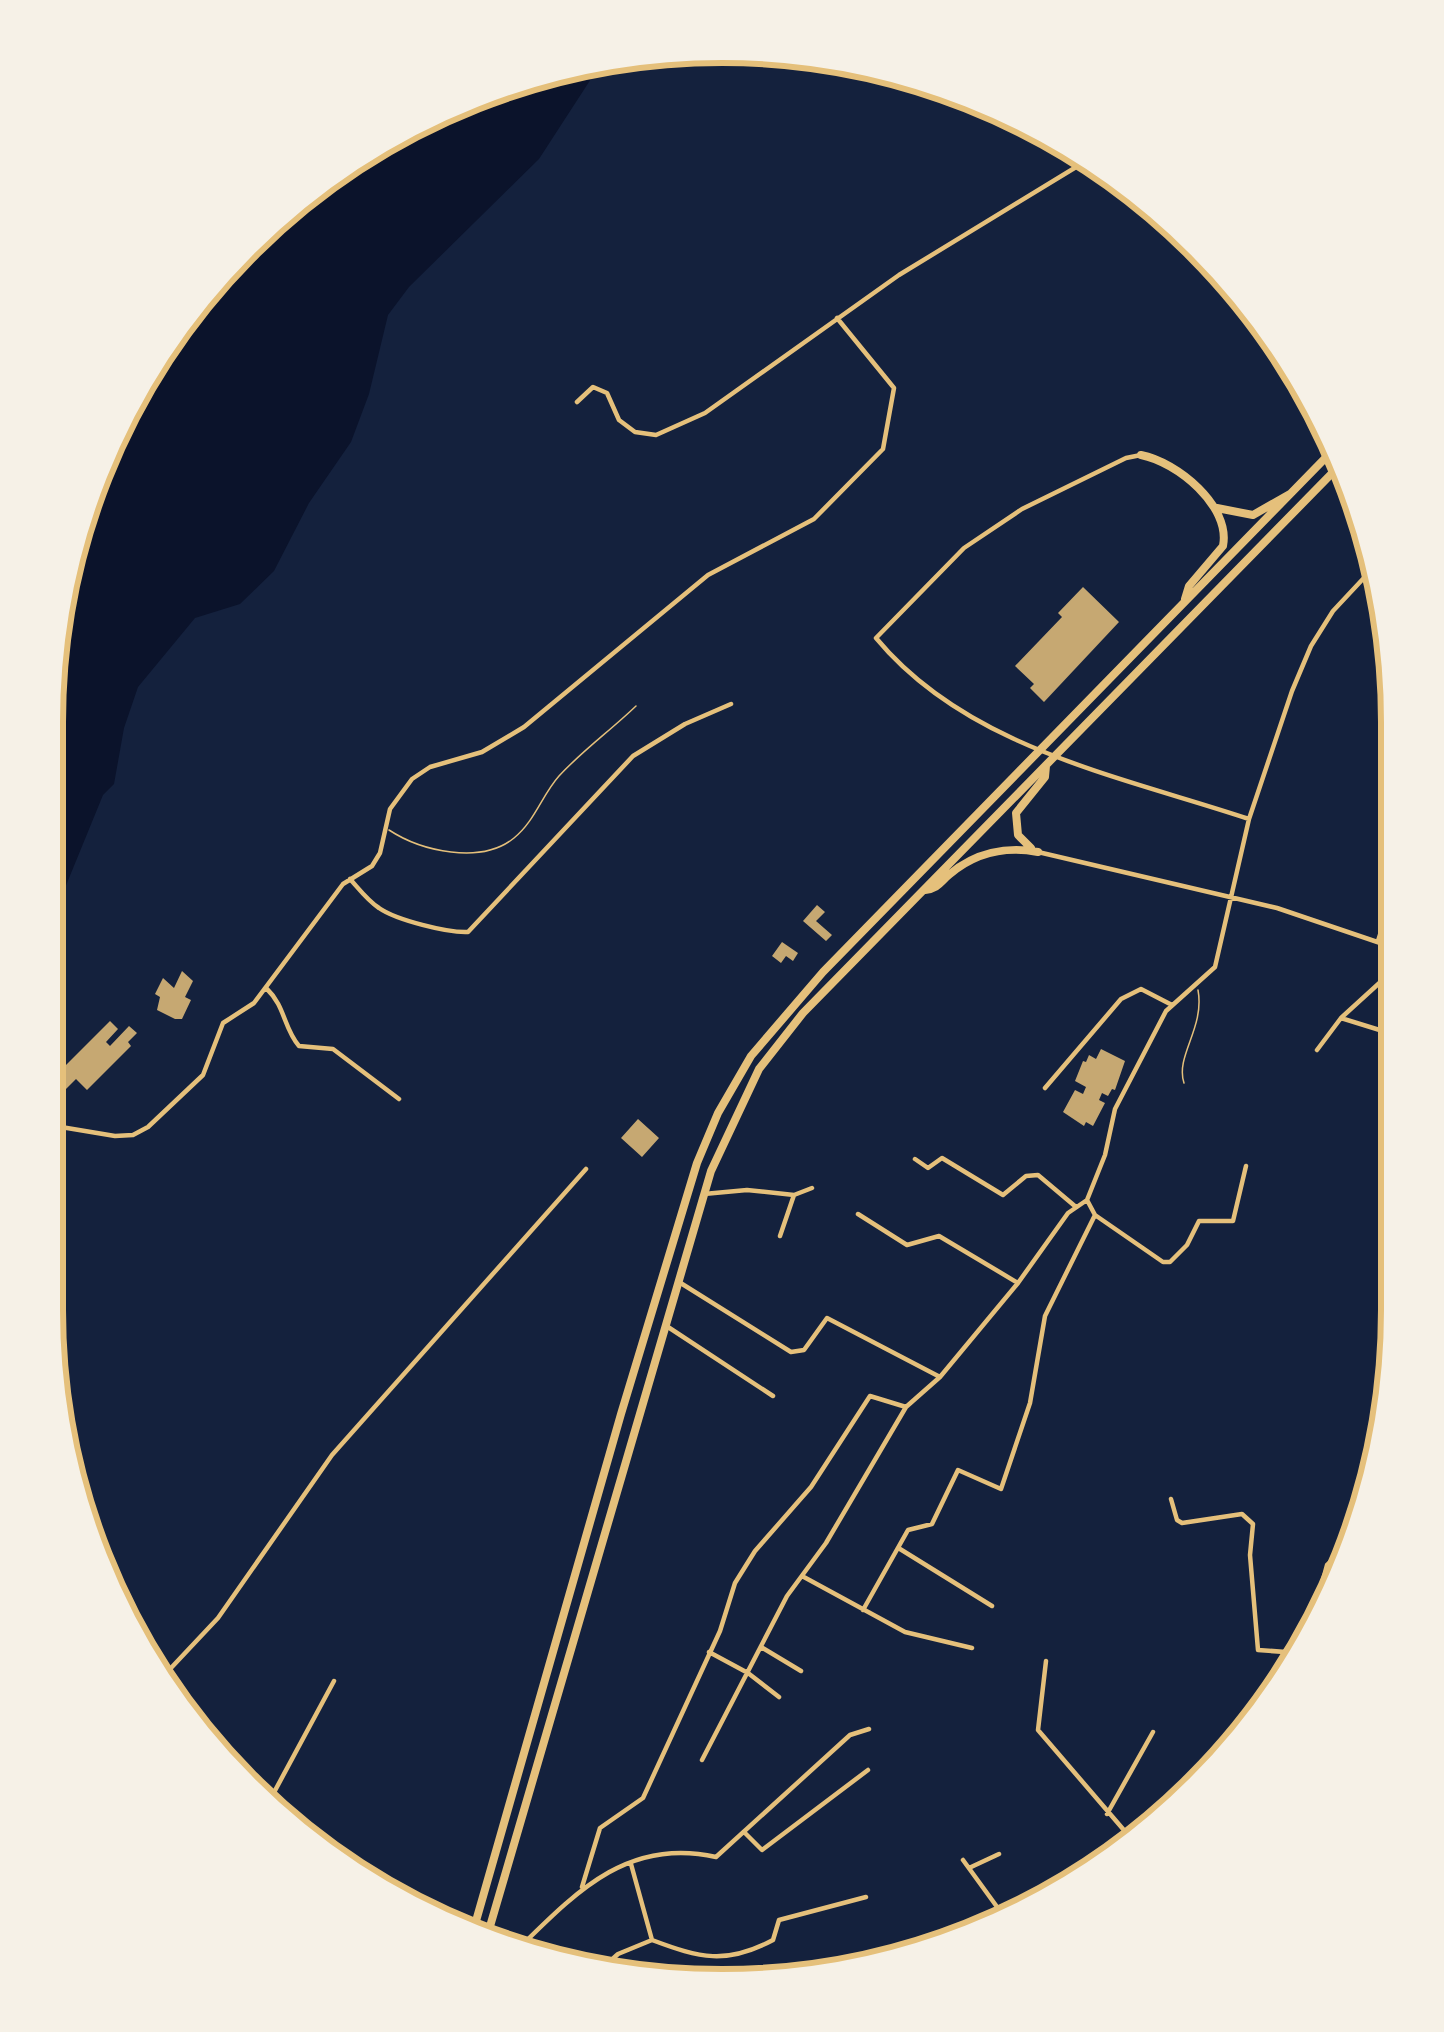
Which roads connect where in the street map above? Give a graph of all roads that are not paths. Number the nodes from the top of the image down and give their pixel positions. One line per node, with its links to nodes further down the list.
1 (1077, 167): 2 (street)
2 (837, 318): 3 (street); 15 (street)
3 (577, 402)
4 (1141, 455): 8 (highway); 14 (street)
5 (1325, 458): 7 (highway)
6 (1332, 473): 13 (highway)
7 (1291, 493): 8 (highway); 10 (highway)
8 (1215, 506): 10 (highway)
9 (1365, 578): 14 (street)
10 (1182, 605): 81 (highway)
11 (731, 704): 17 (street)
12 (636, 706): 15 (lane)
13 (1046, 766): 16 (highway); 18 (highway)
14 (1250, 819): 19 (street)
15 (386, 828): 17 (street)
16 (1038, 852): 18 (highway); 19 (street)
17 (350, 879): 25 (street)
18 (925, 890): 38 (highway)
19 (1229, 900): 21 (street); 24 (street)
20 (1381, 931): 21 (street)
21 (1378, 940): 22 (street)
22 (1381, 941)
23 (1381, 981): 27 (street)
24 (1196, 987): 26 (street); 30 (lane)
25 (267, 989): 32 (street); 33 (street)
26 (1172, 1005): 31 (street); 40 (street)
27 (1340, 1018): 28 (street); 29 (street)
28 (1381, 1031)
29 (1317, 1050)
30 (1184, 1083)
31 (1046, 1088)
32 (399, 1099)
33 (63, 1127)
34 (915, 1159): 41 (street)
35 (1246, 1166): 43 (street)
36 (586, 1169): 61 (street)
37 (812, 1188): 39 (street)
38 (704, 1194): 39 (street); 45 (highway)
39 (794, 1195): 44 (street)
40 (1087, 1200): 41 (street); 43 (street)
41 (1076, 1208): 46 (street)
42 (858, 1214): 46 (street)
43 (1095, 1215): 52 (street)
44 (780, 1236)
45 (678, 1282): 47 (highway); 48 (street)
46 (1018, 1283): 48 (street)
47 (665, 1325): 49 (street); 82 (highway)
48 (940, 1377): 50 (street)
49 (773, 1396)
50 (906, 1407): 53 (street); 59 (street)
51 (1171, 1499): 58 (street)
52 (900, 1549): 54 (street); 55 (street)
53 (802, 1576): 55 (street); 56 (street)
54 (992, 1606)
55 (863, 1610): 57 (street)
56 (761, 1647): 62 (street); 63 (street)
57 (972, 1648)
58 (1287, 1649)
59 (709, 1652): 63 (street); 78 (street)
60 (1046, 1661): 71 (street)
61 (170, 1669)
62 (801, 1671)
63 (748, 1673): 65 (street); 68 (street)
64 (334, 1681): 70 (street)
65 (779, 1697)
66 (868, 1729): 72 (street)
67 (1153, 1732): 71 (street)
68 (702, 1760)
69 (868, 1770): 72 (street)
70 (274, 1792)
71 (1107, 1814): 73 (street)
72 (744, 1831): 76 (street)
73 (1125, 1832)
74 (999, 1854): 77 (street)
75 (963, 1860): 77 (street)
76 (630, 1862): 78 (street); 84 (street)
77 (969, 1868): 80 (street)
78 (582, 1887): 83 (street)
79 (866, 1897): 84 (street)
80 (998, 1908)
81 (476, 1921)
82 (490, 1926)
83 (528, 1940)
84 (652, 1940): 85 (street)
85 (612, 1959)

